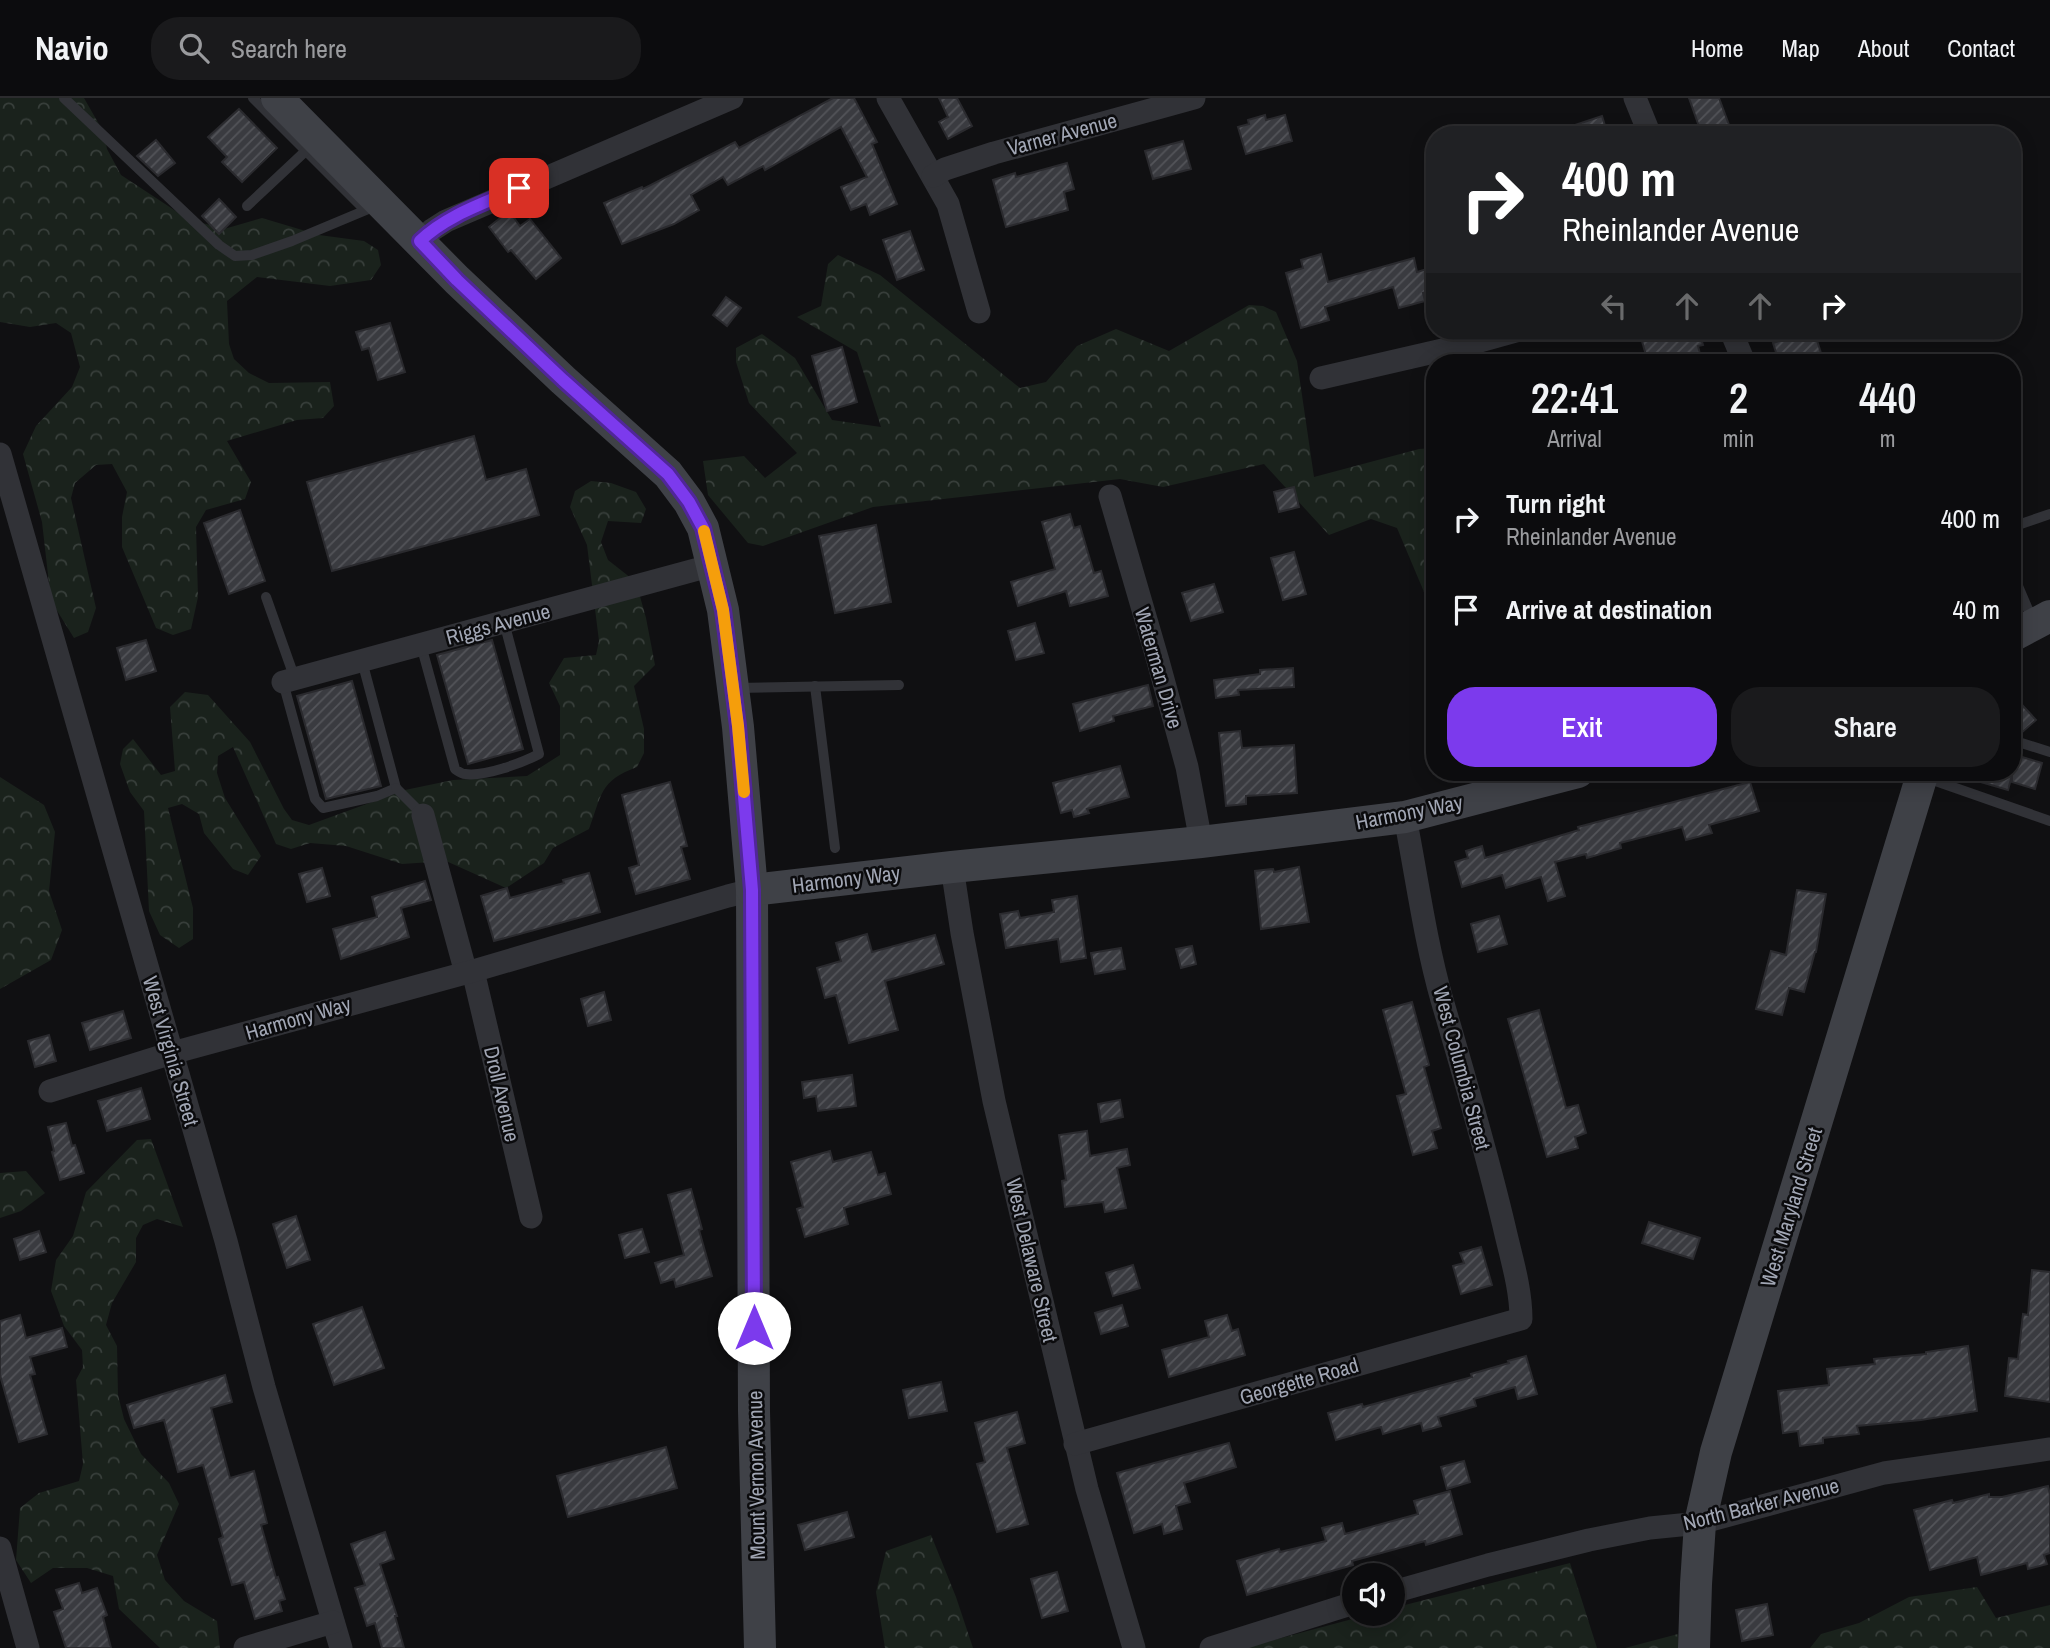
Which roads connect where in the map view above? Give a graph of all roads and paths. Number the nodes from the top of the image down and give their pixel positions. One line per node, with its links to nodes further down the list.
1 (64, 98): 12 (lane)
2 (253, 98): 9 (lane)
3 (277, 98): 9 (street, Mount Vernon Avenue)
4 (732, 98): 13 (street)
5 (888, 98): 10 (street)
6 (1194, 98): 10 (street, Varner Avenue)
7 (1635, 98): 8 (street)
8 (1646, 126)
9 (312, 145): 11 (lane); 12 (street, Mount Vernon Avenue)
10 (933, 176): 14 (street)
11 (247, 206)
12 (374, 207): 13 (street, Mount Vernon Avenue)
13 (420, 241): 23 (street, Mount Vernon Avenue)
14 (979, 312)
15 (1482, 340): 17 (street)
16 (1426, 354): 18 (street)
17 (1426, 354)
18 (1321, 378)
19 (0, 454): 48 (street, West Virginia Street)
20 (1110, 496): 43 (street, Waterman Drive)
21 (2050, 514): 22 (lane)
22 (2021, 524)
23 (713, 565): 26 (street, Riggs Avenue); 33 (street, Mount Vernon Avenue)
24 (2021, 596): 27 (lane)
25 (266, 597): 30 (lane)
26 (504, 622): 28 (street, Riggs Avenue); 28 (lane)
27 (2032, 626)
28 (421, 645): 29 (street, Riggs Avenue)
29 (362, 661): 30 (street, Riggs Avenue); 39 (lane)
30 (289, 681): 39 (lane)
31 (899, 685): 32 (lane)
32 (815, 687): 33 (lane); 44 (lane)
33 (733, 688): 46 (street, Mount Vernon Avenue)
34 (2021, 743): 35 (lane)
35 (2050, 752)
36 (1543, 781): 41 (street, Harmony Way)
37 (1920, 781): 54 (street, West Maryland Street)
38 (1941, 781): 42 (lane)
39 (396, 788): 40 (lane)
40 (423, 815): 47 (street, Droll Avenue)
41 (1405, 817): 43 (street, Harmony Way); 51 (street, West Columbia Street)
42 (2050, 821)
43 (1201, 842): 45 (street, Harmony Way)
44 (835, 848)
45 (952, 867): 46 (street, Harmony Way); 52 (street, West Delaware Street)
46 (752, 890): 47 (street, Harmony Way); 62 (street, Mount Vernon Avenue)
47 (469, 972): 48 (street, Harmony Way); 50 (street, Droll Avenue)
48 (172, 1053): 49 (street, Harmony Way); 58 (street, West Virginia Street)
49 (50, 1091)
50 (531, 1217)
51 (1521, 1317): 52 (street, Georgette Road)
52 (1075, 1444): 63 (street, West Delaware Street)
53 (2050, 1449): 54 (street, North Barker Avenue)
54 (1700, 1523): 56 (street, North Barker Avenue); 65 (street, West Maryland Street)
55 (0, 1548): 59 (street)
56 (1405, 1589)
57 (1342, 1607): 64 (street)
58 (333, 1622): 60 (street); 61 (street, West Virginia Street)
59 (29, 1648)
60 (245, 1648)
61 (341, 1648)
62 (760, 1648)
63 (1134, 1648)
64 (1211, 1648)
65 (1694, 1648)

